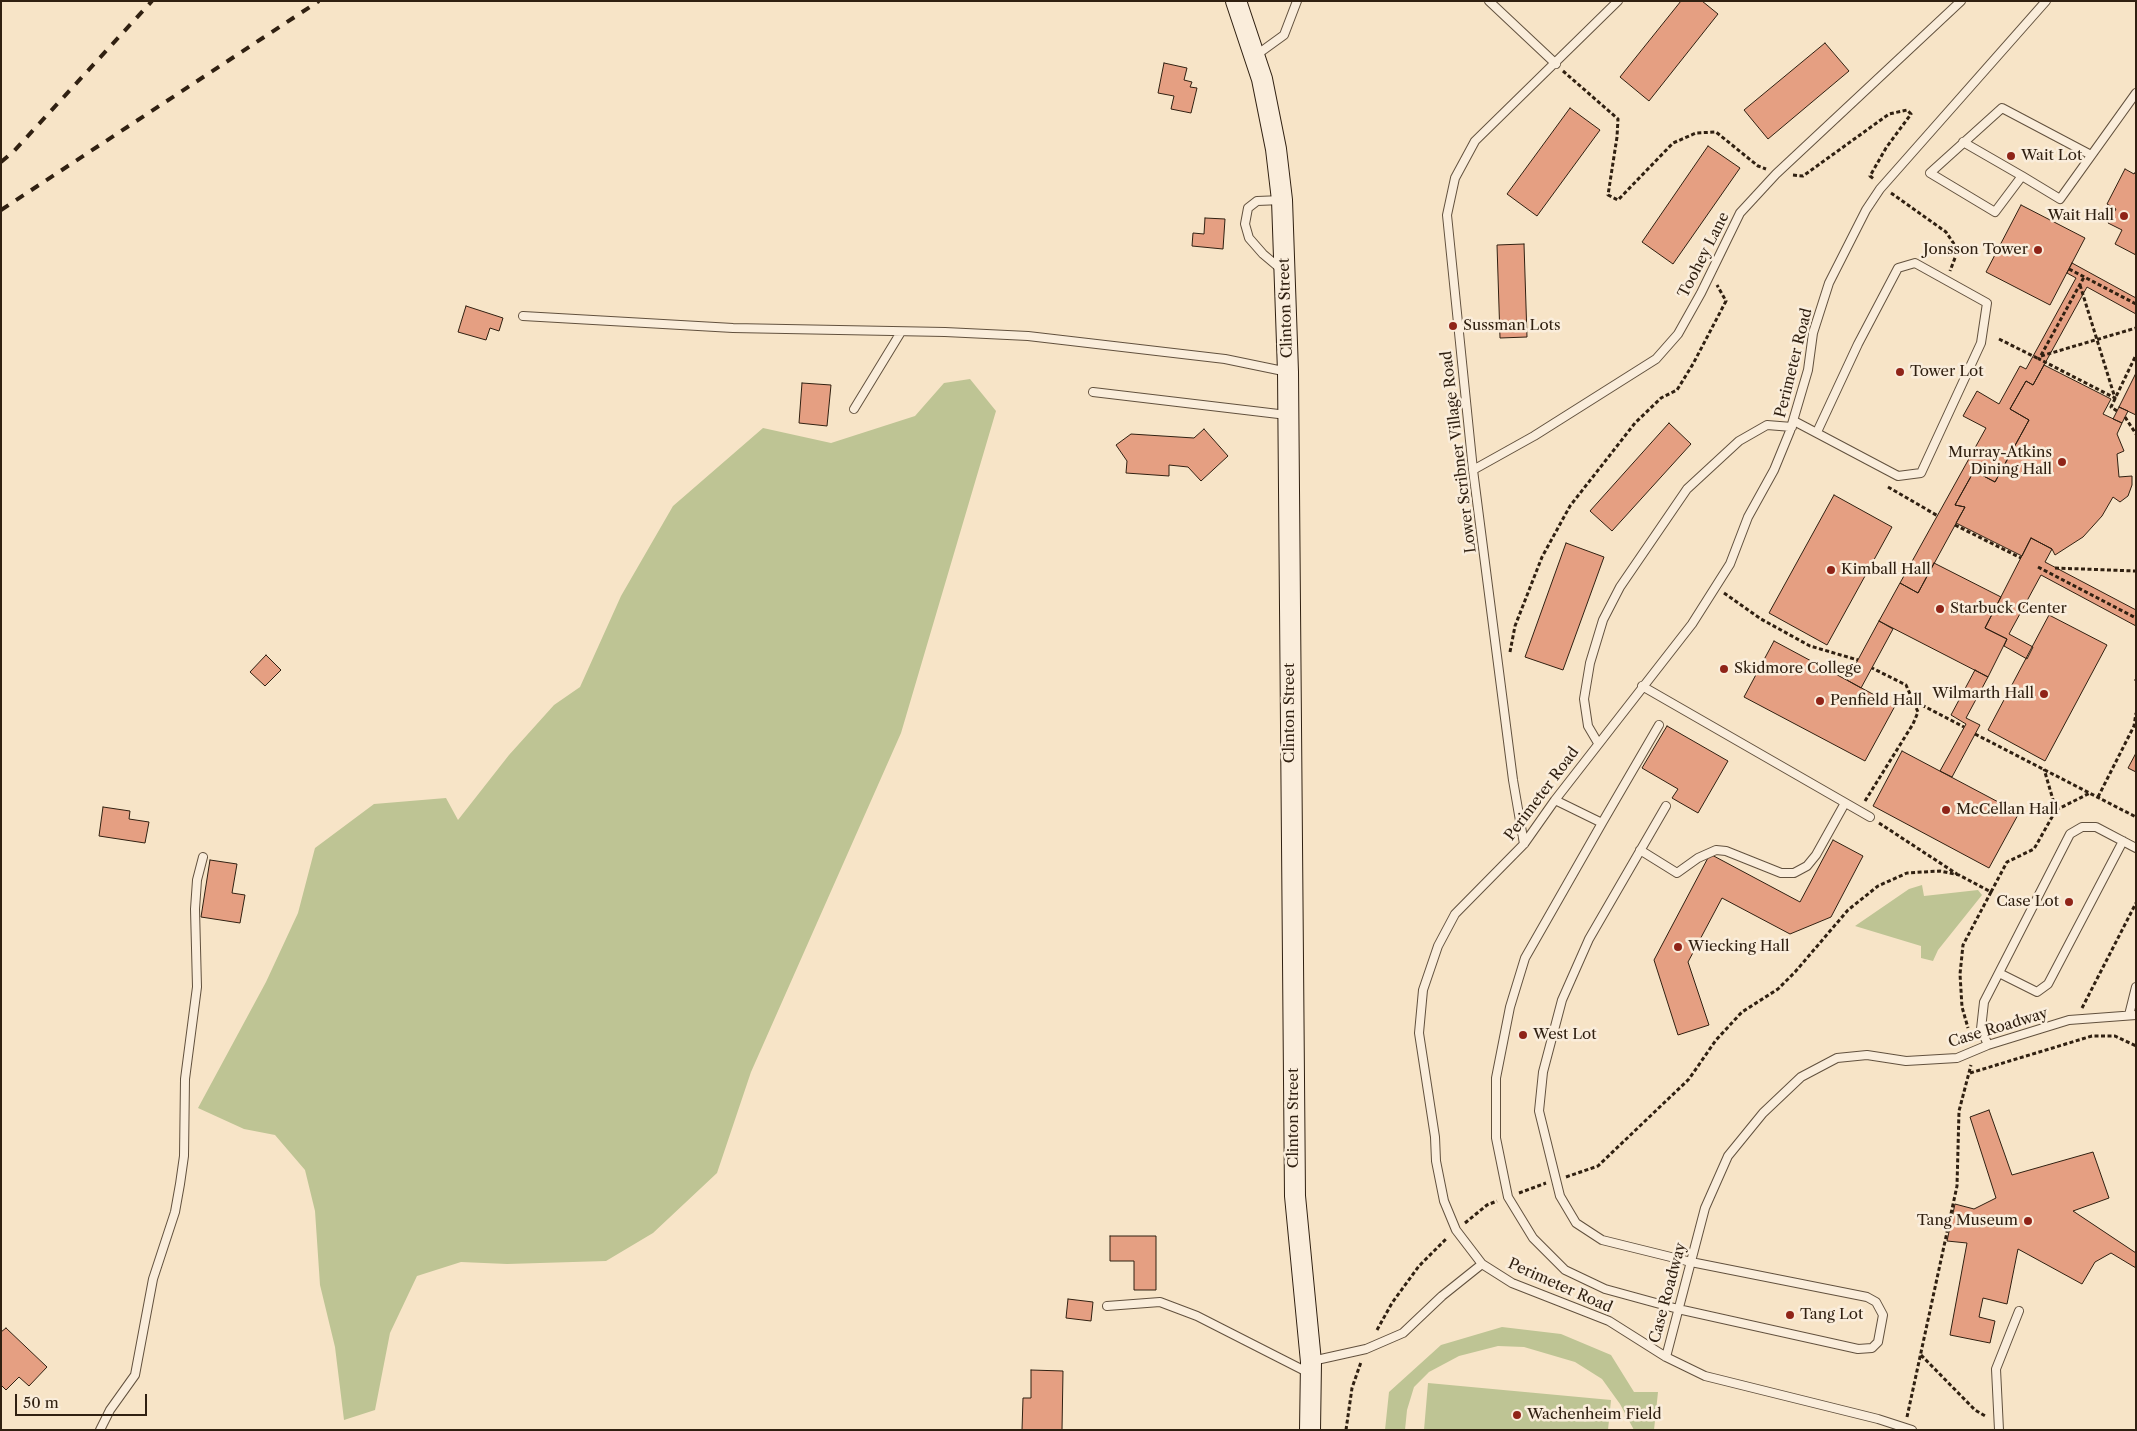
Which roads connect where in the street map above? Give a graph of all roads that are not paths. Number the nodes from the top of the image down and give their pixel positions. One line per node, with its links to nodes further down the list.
1 (1236, 1): 7 (street, Clinton Street)
2 (1297, 1): 7 (lane)
3 (1489, 1): 8 (lane)
4 (1618, 1): 8 (lane, Lower Scribner Village Road)
5 (1960, 1): 23 (lane, Toohey Lane)
6 (2046, 1): 21 (lane, Perimeter Road)
7 (1255, 56): 13 (street, Clinton Street)
8 (1556, 64): 23 (lane, Lower Scribner Village Road)
9 (2136, 94): 11 (lane)
10 (1963, 142): 11 (lane); 12 (lane); 12 (lane)
11 (2091, 155): 12 (lane)
12 (2022, 176)
13 (1282, 200): 14 (street, Clinton Street); 14 (lane)
14 (1285, 273): 17 (street, Clinton Street)
15 (523, 316): 16 (lane)
16 (901, 332): 17 (lane); 19 (lane)
17 (1288, 372): 20 (street, Clinton Street)
18 (1093, 392): 20 (lane)
19 (854, 409)
20 (1288, 415): 47 (street, Clinton Street)
21 (1793, 424): 22 (lane); 24 (lane, Perimeter Road); 26 (lane)
22 (1817, 432): 22 (lane)
23 (1473, 470): 33 (lane, Lower Scribner Village Road)
24 (1642, 686): 26 (lane, Perimeter Road); 28 (lane)
25 (1659, 725): 31 (lane)
26 (1598, 743): 27 (lane, Perimeter Road)
27 (1555, 800): 31 (lane); 33 (lane, Perimeter Road)
28 (1845, 803): 30 (lane); 35 (lane)
29 (1666, 806): 35 (lane)
30 (1870, 817)
31 (1602, 823): 44 (lane)
32 (2123, 841): 34 (lane); 37 (lane); 37 (lane)
33 (1524, 844): 42 (lane, Perimeter Road)
34 (2136, 848)
35 (1640, 850): 41 (lane)
36 (203, 857): 50 (lane)
37 (1999, 973): 40 (lane)
38 (2136, 987): 39 (lane)
39 (2132, 1015): 40 (lane, Case Roadway)
40 (1988, 1045): 41 (lane, Case Roadway)
41 (1691, 1262): 44 (lane, Case Roadway); 44 (lane)
42 (1482, 1264): 46 (lane, Perimeter Road); 47 (lane)
43 (1107, 1306): 47 (lane)
44 (1678, 1309): 46 (lane, Case Roadway)
45 (2019, 1312): 48 (lane)
46 (1666, 1357): 49 (lane, Perimeter Road)
47 (1311, 1368): 51 (street, Clinton Street)
48 (1999, 1427)
49 (1908, 1429)
50 (100, 1430)
51 (1310, 1430)

